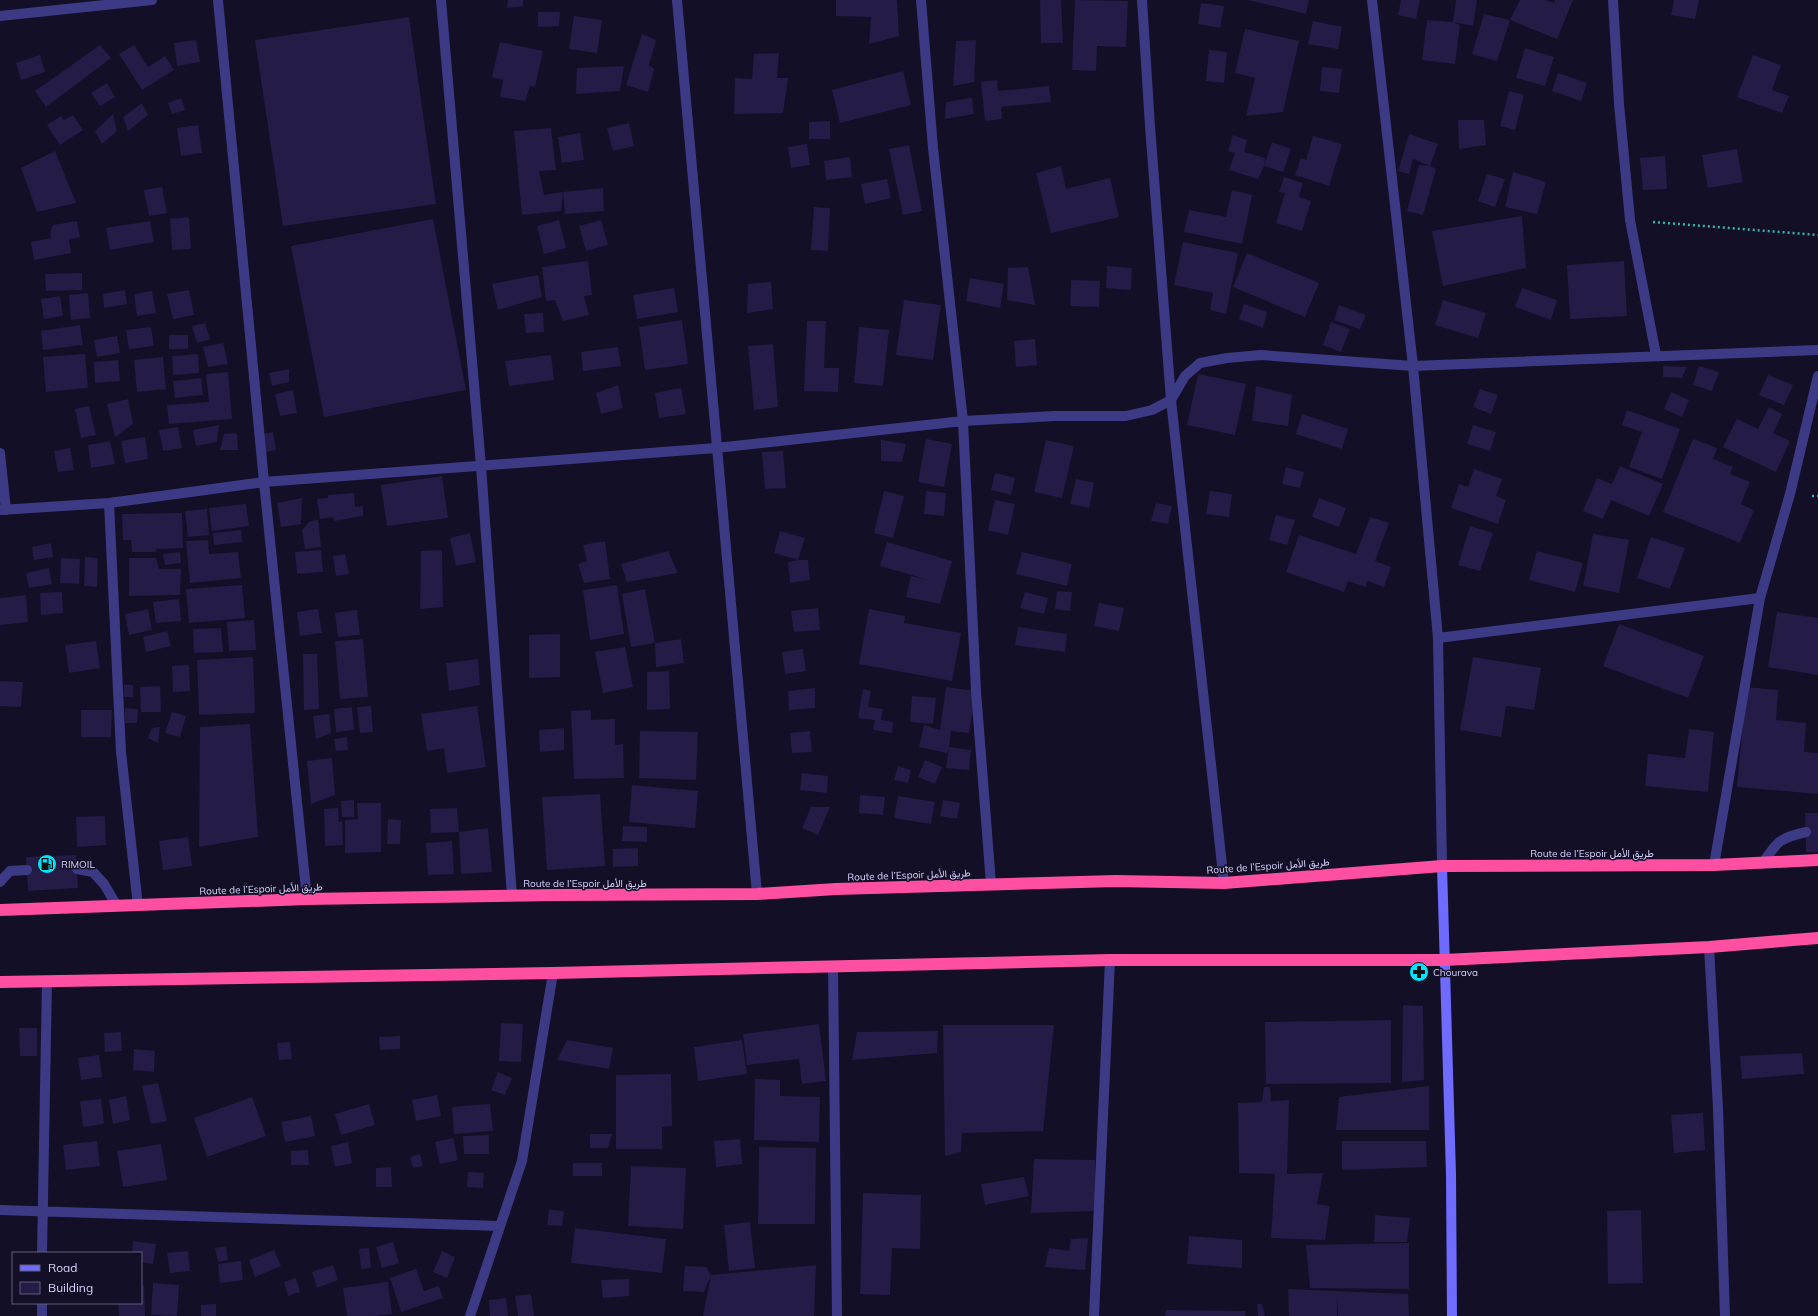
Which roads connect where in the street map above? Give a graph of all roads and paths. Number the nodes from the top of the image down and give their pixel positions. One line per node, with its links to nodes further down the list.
1 (152, 0): 9 (street)
2 (218, 0): 21 (street)
3 (442, 0): 20 (street)
4 (678, 0): 18 (street)
5 (921, 0): 17 (street)
6 (1142, 0): 16 (street)
7 (1372, 0): 14 (street)
8 (1613, 0): 10 (street)
9 (0, 16)
10 (1630, 220): 11 (path); 13 (street)
11 (1818, 235)
12 (1818, 350): 13 (street)
13 (1656, 355): 14 (street)
14 (1413, 366): 16 (street); 25 (street)
15 (1818, 376): 24 (street)
16 (1171, 400): 17 (street); 34 (street)
17 (963, 421): 18 (street); 35 (street)
18 (716, 448): 20 (street); 36 (street)
19 (0, 453): 23 (street)
20 (481, 466): 21 (street); 37 (street)
21 (264, 482): 22 (street); 38 (street)
22 (108, 503): 23 (street); 40 (street)
23 (3, 510)
24 (1760, 598): 25 (street); 29 (street)
25 (1438, 638): 30 (street)
26 (1806, 832): 28 (street)
27 (1818, 860): 28 (highway, Route de l’Espoir طريق الأمل)
28 (1762, 864): 29 (highway, Route de l’Espoir طريق الأمل)
29 (1714, 865): 30 (highway, Route de l’Espoir طريق الأمل)
30 (1442, 866): 34 (highway, Route de l’Espoir طريق الأمل); 45 (street)
31 (77, 869): 39 (street)
32 (27, 870): 33 (street)
33 (0, 882)
34 (1224, 883): 35 (highway, Route de l’Espoir طريق الأمل)
35 (991, 884): 36 (highway, Route de l’Espoir طريق الأمل)
36 (757, 894): 37 (highway, Route de l’Espoir طريق الأمل)
37 (512, 896): 38 (highway, Route de l’Espoir طريق الأمل)
38 (307, 899): 40 (highway, Route de l’Espoir طريق الأمل)
39 (117, 906): 40 (highway, Route de l’Espoir طريق الأمل); 41 (highway, Route de l’Espoir طريق الأمل)
40 (138, 906)
41 (0, 910)
42 (1818, 938): 43 (highway)
43 (1709, 946): 45 (highway); 60 (street)
44 (1110, 960): 45 (highway); 46 (highway); 58 (street)
45 (1444, 960): 59 (street)
46 (833, 966): 47 (highway); 57 (street)
47 (553, 973): 49 (highway); 52 (street)
48 (0, 982): 49 (highway)
49 (47, 982): 51 (street)
50 (0, 1210): 51 (street)
51 (43, 1212): 52 (street); 53 (street)
52 (500, 1226): 56 (street)
53 (42, 1252)
54 (42, 1304): 55 (street)
55 (42, 1316)
56 (470, 1316)
57 (836, 1316)
58 (1094, 1316)
59 (1452, 1316)
60 (1725, 1316)

